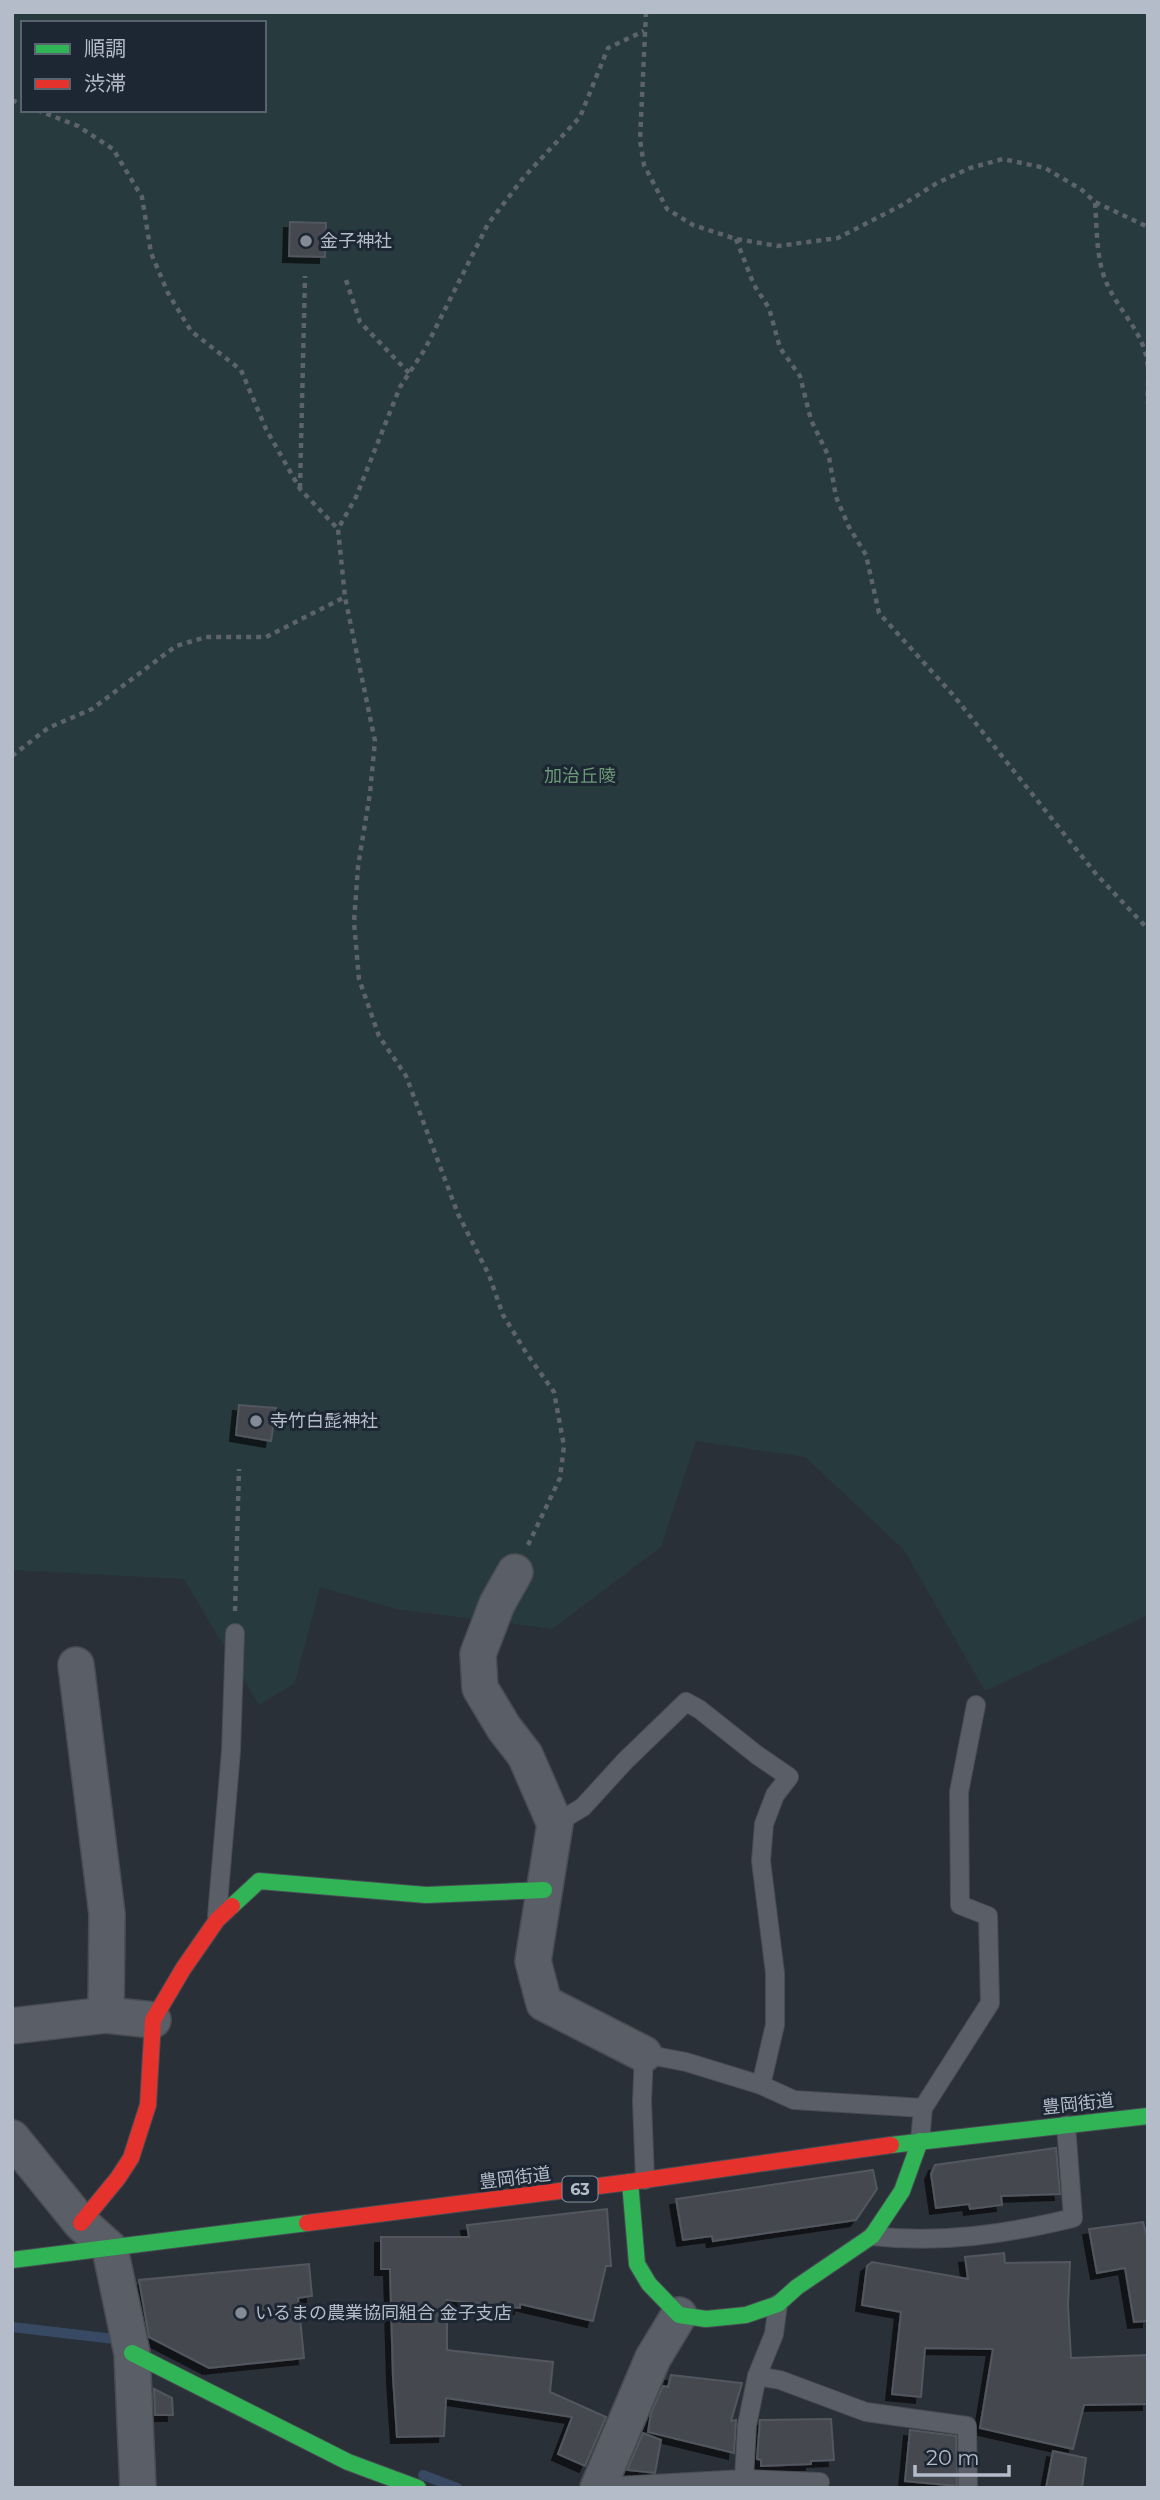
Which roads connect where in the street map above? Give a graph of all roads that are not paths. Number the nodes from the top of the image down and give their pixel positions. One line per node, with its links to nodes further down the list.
1 (515, 1572): 5 (street)
2 (235, 1633): 7 (lane)
3 (76, 1665): 8 (street)
4 (976, 1705): 13 (lane)
5 (555, 1824): 6 (street); 12 (lane)
6 (544, 1890): 7 (street); 11 (street)
7 (217, 1920): 9 (street)
8 (106, 2015): 9 (street); 10 (street)
9 (153, 2020): 19 (street)
10 (12, 2026)
11 (644, 2054): 12 (lane); 18 (lane)
12 (761, 2085): 13 (lane)
13 (923, 2108): 17 (lane)
14 (1148, 2116): 15 (street, 豊岡街道 / 63)
15 (1066, 2125): 17 (street, 豊岡街道 / 63); 20 (lane)
16 (12, 2138): 19 (street)
17 (920, 2141): 18 (street, 豊岡街道 / 63); 20 (street)
18 (637, 2181): 21 (street, 豊岡街道 / 63); 24 (street)
19 (81, 2223): 21 (street)
20 (872, 2236): 23 (street)
21 (110, 2249): 22 (street, 豊岡街道 / 63); 25 (street)
22 (12, 2260)
23 (778, 2304): 24 (street); 26 (lane)
24 (679, 2315): 31 (street)
25 (132, 2353): 29 (street); 30 (street)
26 (757, 2376): 27 (lane); 32 (lane)
27 (744, 2479): 28 (lane); 31 (lane)
28 (820, 2482)
29 (138, 2488)
30 (418, 2488)
31 (599, 2488)
32 (968, 2488)

